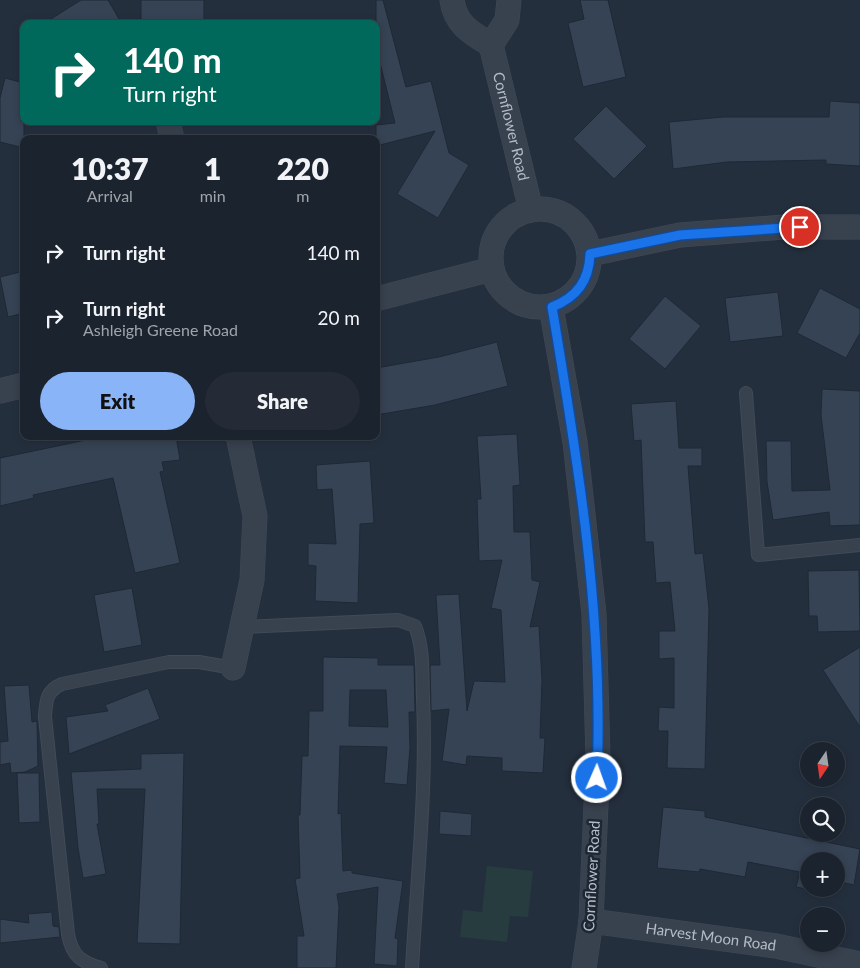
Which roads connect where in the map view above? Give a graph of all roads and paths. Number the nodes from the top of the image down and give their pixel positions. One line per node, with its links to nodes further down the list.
1 (452, 0): 3 (street)
2 (509, 0): 3 (street)
3 (491, 44): 4 (street, Cornflower Road)
4 (531, 210): 6 (street); 7 (street)
5 (860, 227): 6 (street)
6 (590, 254): 9 (street)
7 (492, 270): 8 (street); 9 (street)
8 (380, 298)
9 (552, 307): 17 (street, Cornflower Road)
10 (20, 386): 11 (street)
11 (0, 391)
12 (746, 393): 14 (lane)
13 (239, 440): 15 (street)
14 (860, 545)
15 (244, 627): 16 (street); 20 (lane)
16 (232, 668): 19 (lane)
17 (591, 921): 18 (street, Harvest Moon Road); 21 (street, Cornflower Road)
18 (860, 964)
19 (101, 968)
20 (412, 968)
21 (584, 968)

